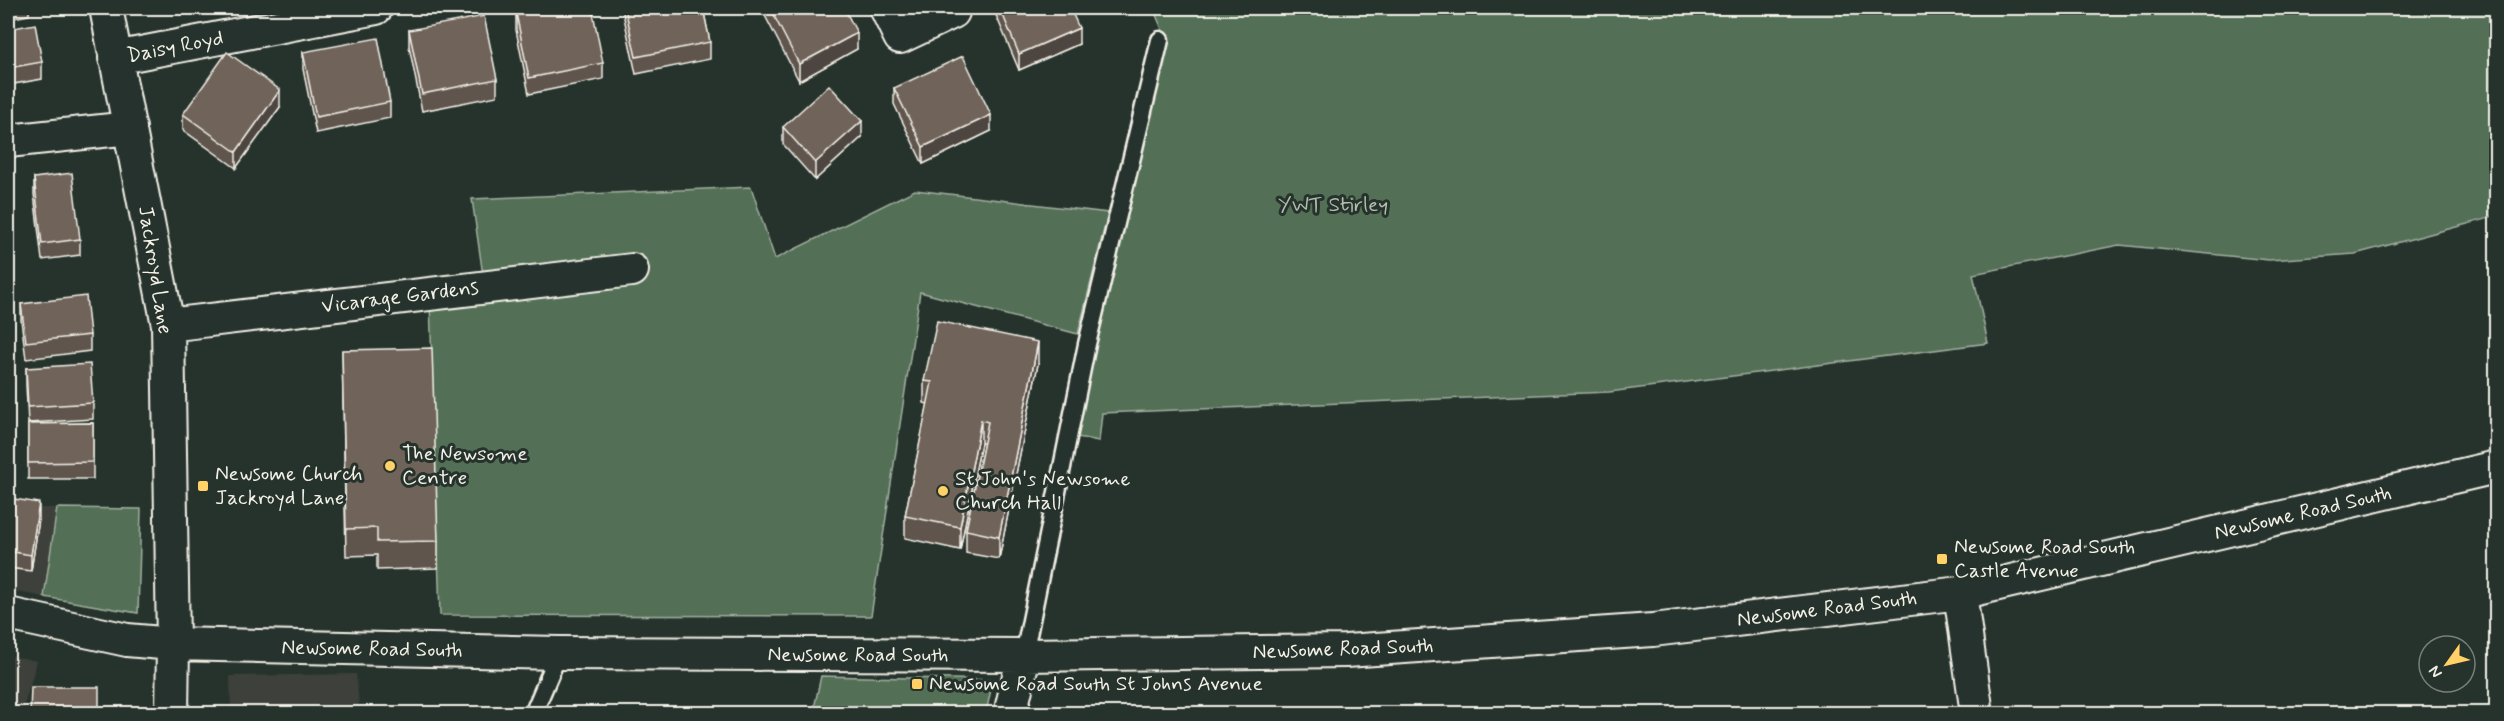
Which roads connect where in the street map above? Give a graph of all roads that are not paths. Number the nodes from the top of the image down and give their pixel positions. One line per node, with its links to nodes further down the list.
1 (106, 8): 6 (street, Jackroyd Lane)
2 (376, 8): 6 (street, Daisy Royd)
3 (886, 8): 4 (street)
4 (953, 12)
5 (1160, 40): 16 (lane)
6 (115, 58): 7 (street, Jackroyd Lane)
7 (130, 128): 8 (street); 10 (street, Jackroyd Lane)
8 (8, 141)
9 (632, 270): 10 (street, Vicarage Gardens)
10 (168, 325): 14 (street, Jackroyd Lane)
11 (2496, 467): 12 (street, Newsome Road South)
12 (1960, 593): 16 (street, Newsome Road South); 20 (street)
13 (8, 614): 14 (street, Newsome Road South)
14 (173, 644): 15 (street, Newsome Road South); 17 (street, Jackroyd Lane)
15 (559, 653): 16 (street, Newsome Road South); 18 (lane)
16 (1024, 655): 19 (street)
17 (172, 714)
18 (533, 714)
19 (1010, 714)
20 (1977, 714)

